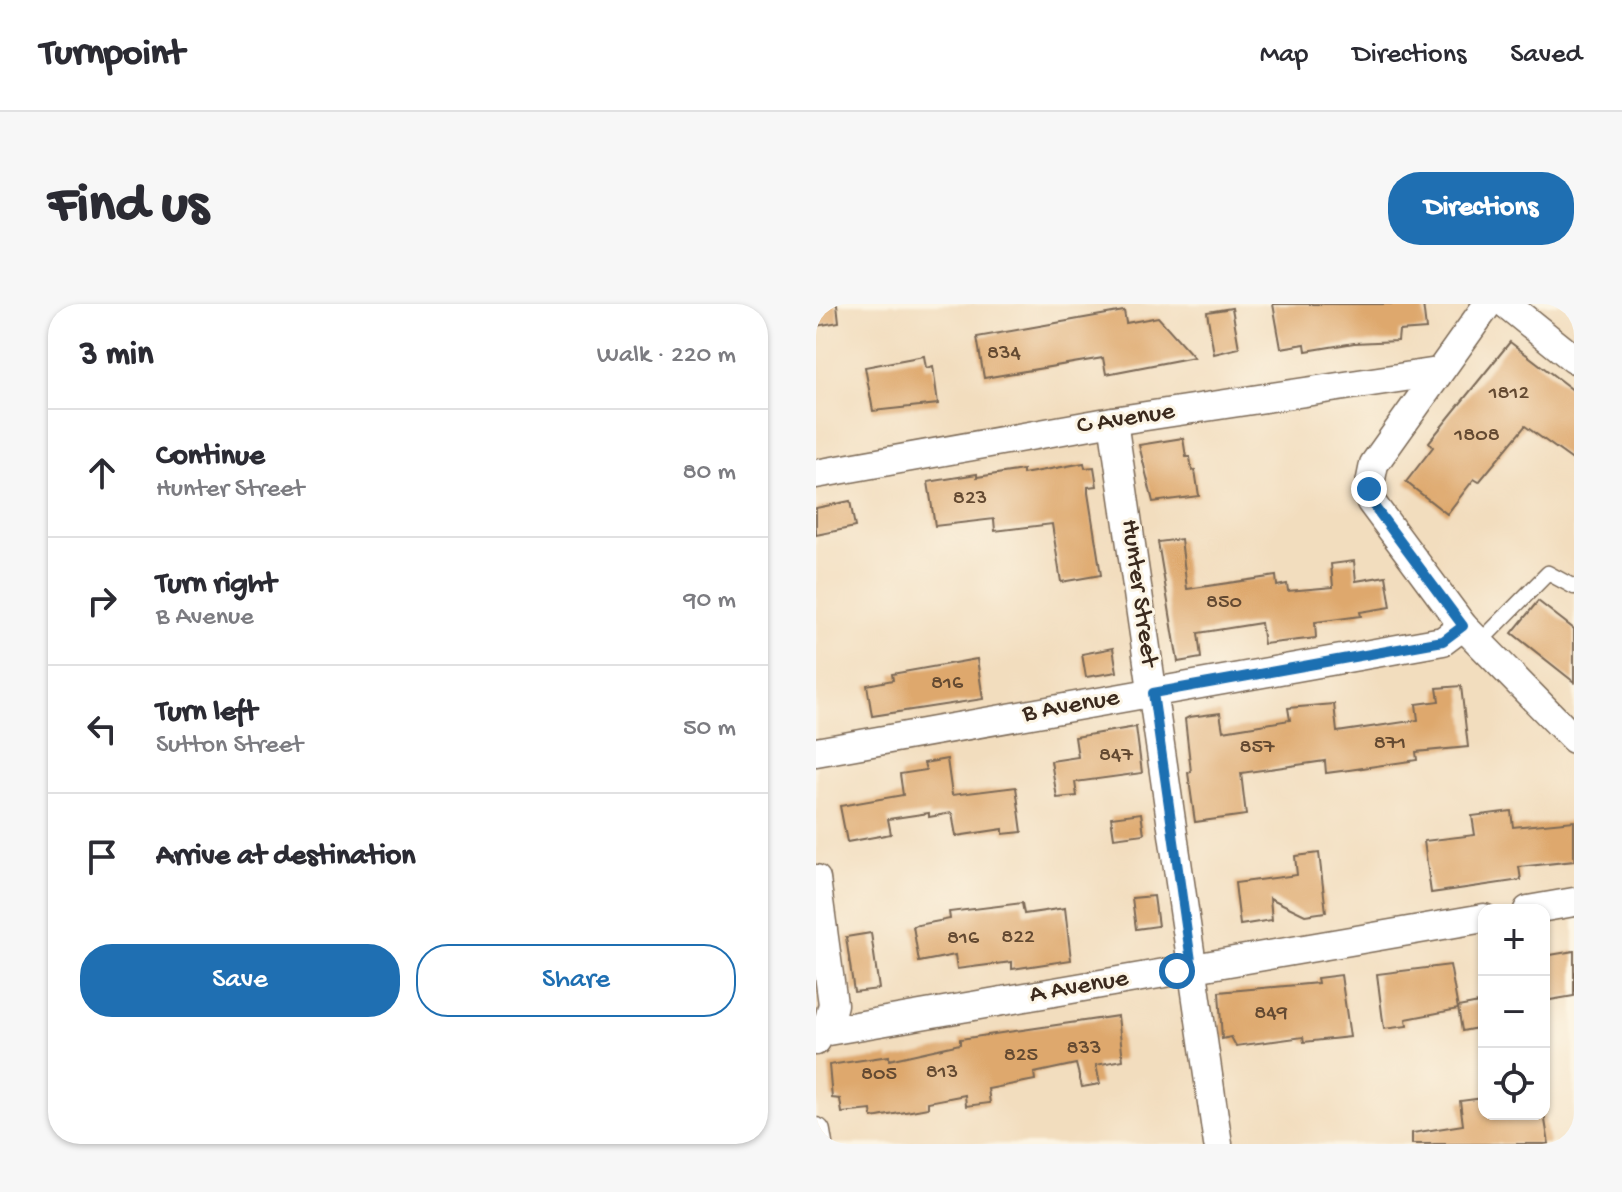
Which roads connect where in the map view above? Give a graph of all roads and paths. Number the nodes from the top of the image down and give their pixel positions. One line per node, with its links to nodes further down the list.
1 (1488, 304): 4 (street)
2 (1506, 304): 3 (street)
3 (1574, 359)
4 (1438, 372): 5 (street, C Avenue); 8 (street)
5 (1113, 421): 6 (street, C Avenue); 9 (street, Hunter Street)
6 (816, 474)
7 (1574, 587): 8 (lane)
8 (1471, 634): 9 (street, B Avenue); 10 (street)
9 (1153, 693): 11 (street, B Avenue); 16 (street, Hunter Street)
10 (1574, 739)
11 (816, 752)
12 (816, 879): 17 (street)
13 (1574, 902): 14 (street)
14 (1550, 906)
15 (1478, 919): 16 (street, A Avenue)
16 (1192, 968): 17 (street, A Avenue); 20 (street, Hunter Street)
17 (817, 1035)
18 (816, 1132): 19 (street)
19 (818, 1144)
20 (1218, 1144)

